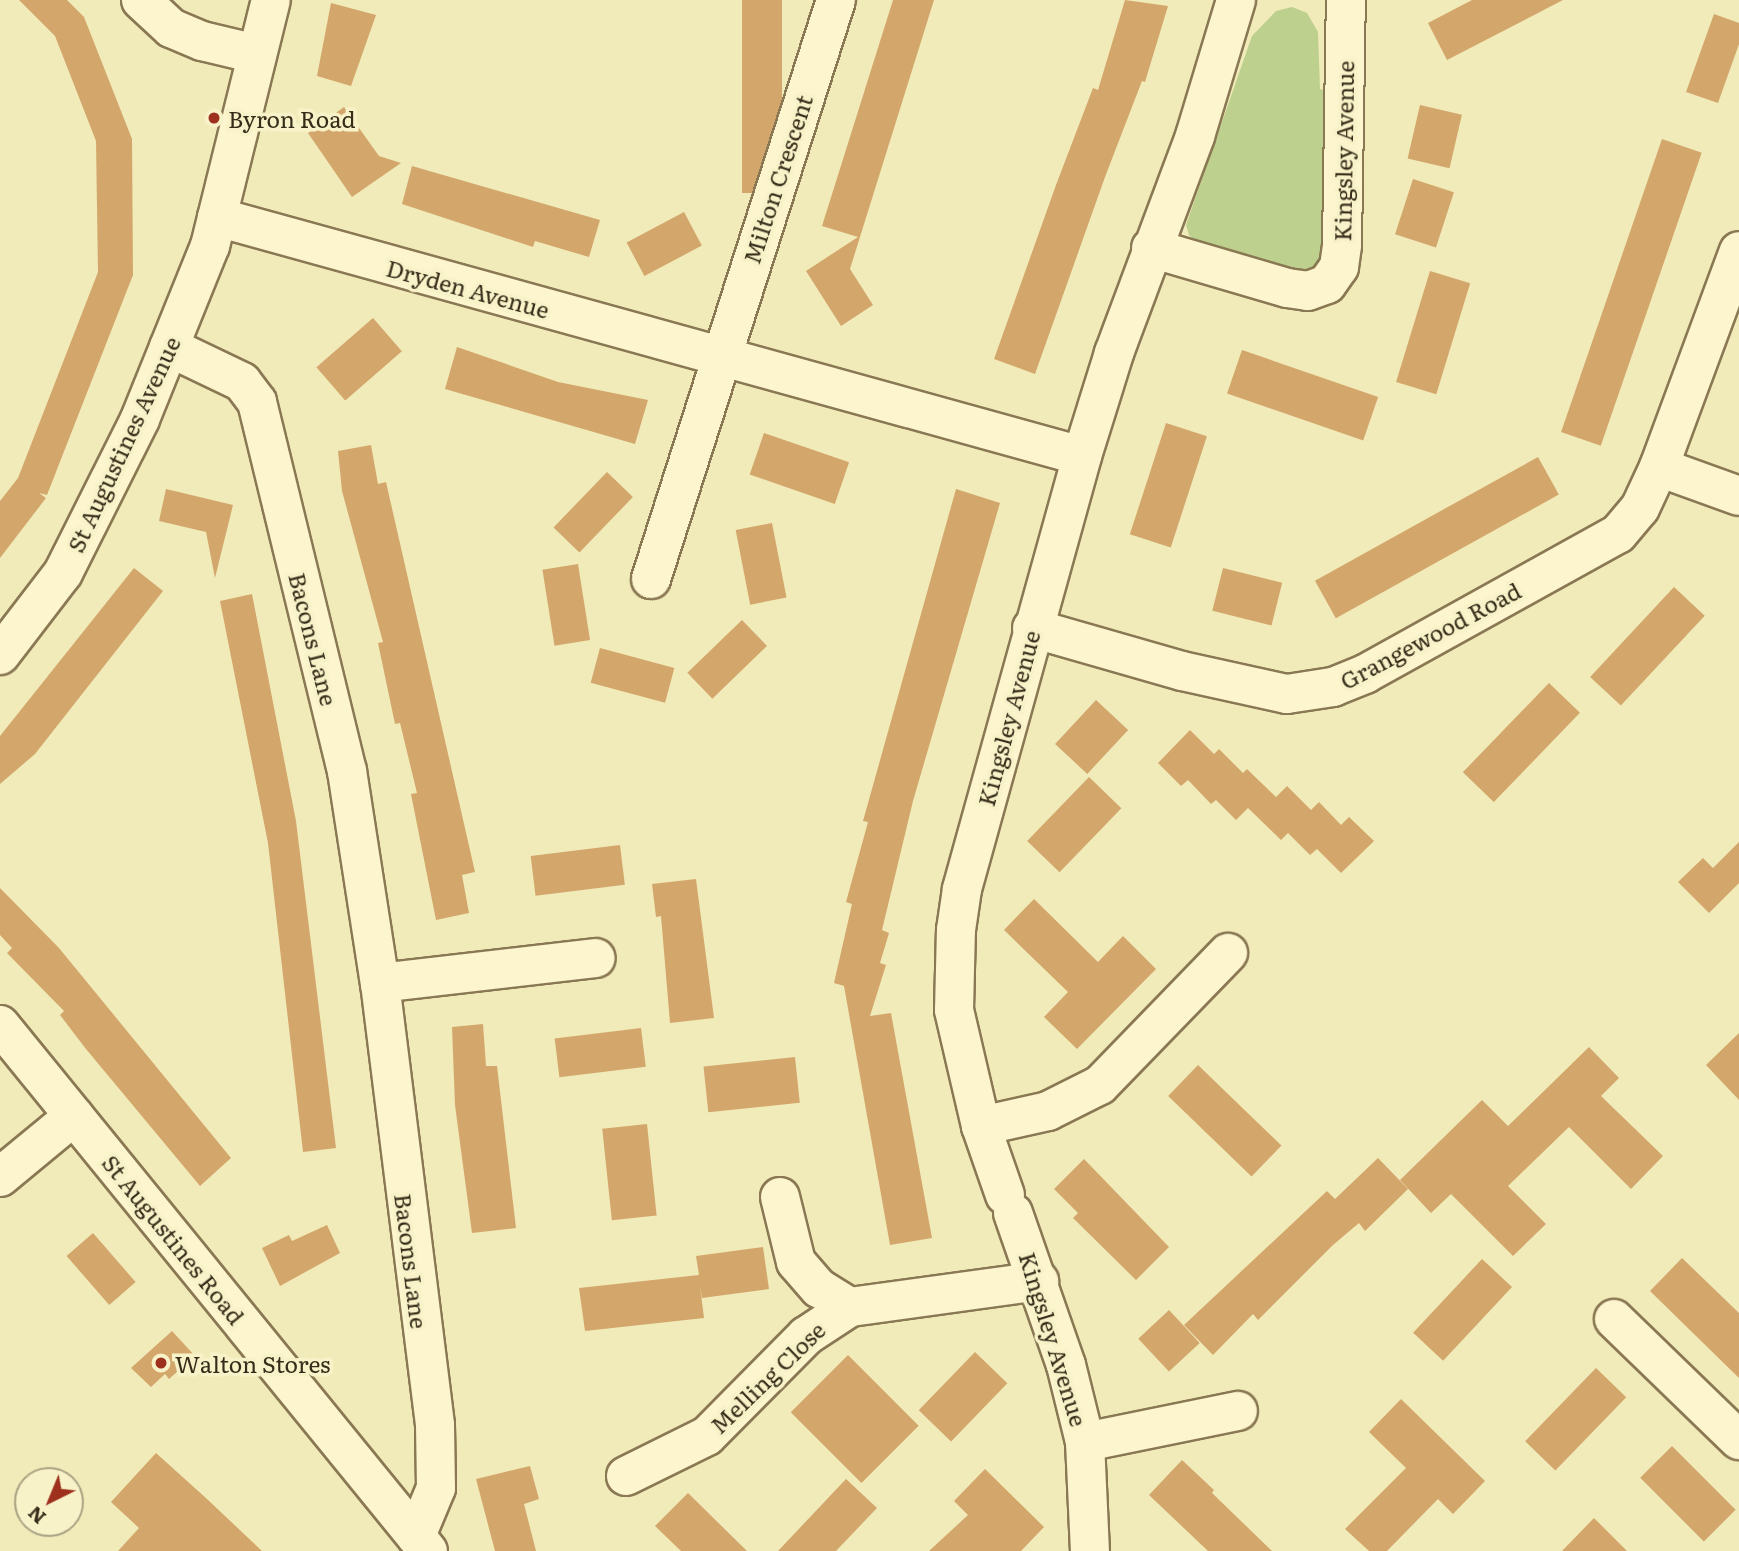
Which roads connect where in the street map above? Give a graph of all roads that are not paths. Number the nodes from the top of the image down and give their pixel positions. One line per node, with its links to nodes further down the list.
1 (141, 0): 6 (street)
2 (271, 0): 6 (street)
3 (836, 0): 12 (street, Milton Crescent)
4 (1236, 0): 8 (street, Kingsley Avenue)
5 (1346, 0): 8 (street, Kingsley Avenue)
6 (257, 54): 7 (street)
7 (217, 217): 11 (street, St Augustines Avenue); 12 (street, Dryden Avenue)
8 (1151, 248): 13 (street, Kingsley Avenue)
9 (1739, 251): 10 (street, Grangewood Road)
10 (1727, 328): 14 (street, Grangewood Road)
11 (169, 347): 18 (street, St Augustines Avenue); 21 (street, Bacons Lane)
12 (720, 358): 13 (street, Dryden Avenue); 16 (street)
13 (1082, 456): 17 (street, Kingsley Avenue)
14 (1659, 467): 15 (street); 17 (street, Grangewood Road)
15 (1739, 496)
16 (651, 579)
17 (1032, 628): 24 (street, Kingsley Avenue)
18 (0, 655)
19 (1228, 953): 24 (street)
20 (596, 958): 21 (street)
21 (380, 983): 34 (street, Bacons Lane)
22 (0, 1025): 23 (street, St Augustines Road)
23 (74, 1116): 25 (street); 34 (street, St Augustines Road)
24 (981, 1126): 27 (street, Kingsley Avenue)
25 (0, 1177)
26 (780, 1197): 28 (street)
27 (1039, 1281): 28 (street, Melling Close); 32 (street, Kingsley Avenue)
28 (849, 1307): 33 (street, Melling Close)
29 (1614, 1319): 31 (street)
30 (1238, 1411): 32 (street)
31 (1739, 1440)
32 (1085, 1442): 35 (street, Kingsley Avenue)
33 (626, 1476)
34 (422, 1543)
35 (1090, 1551)

